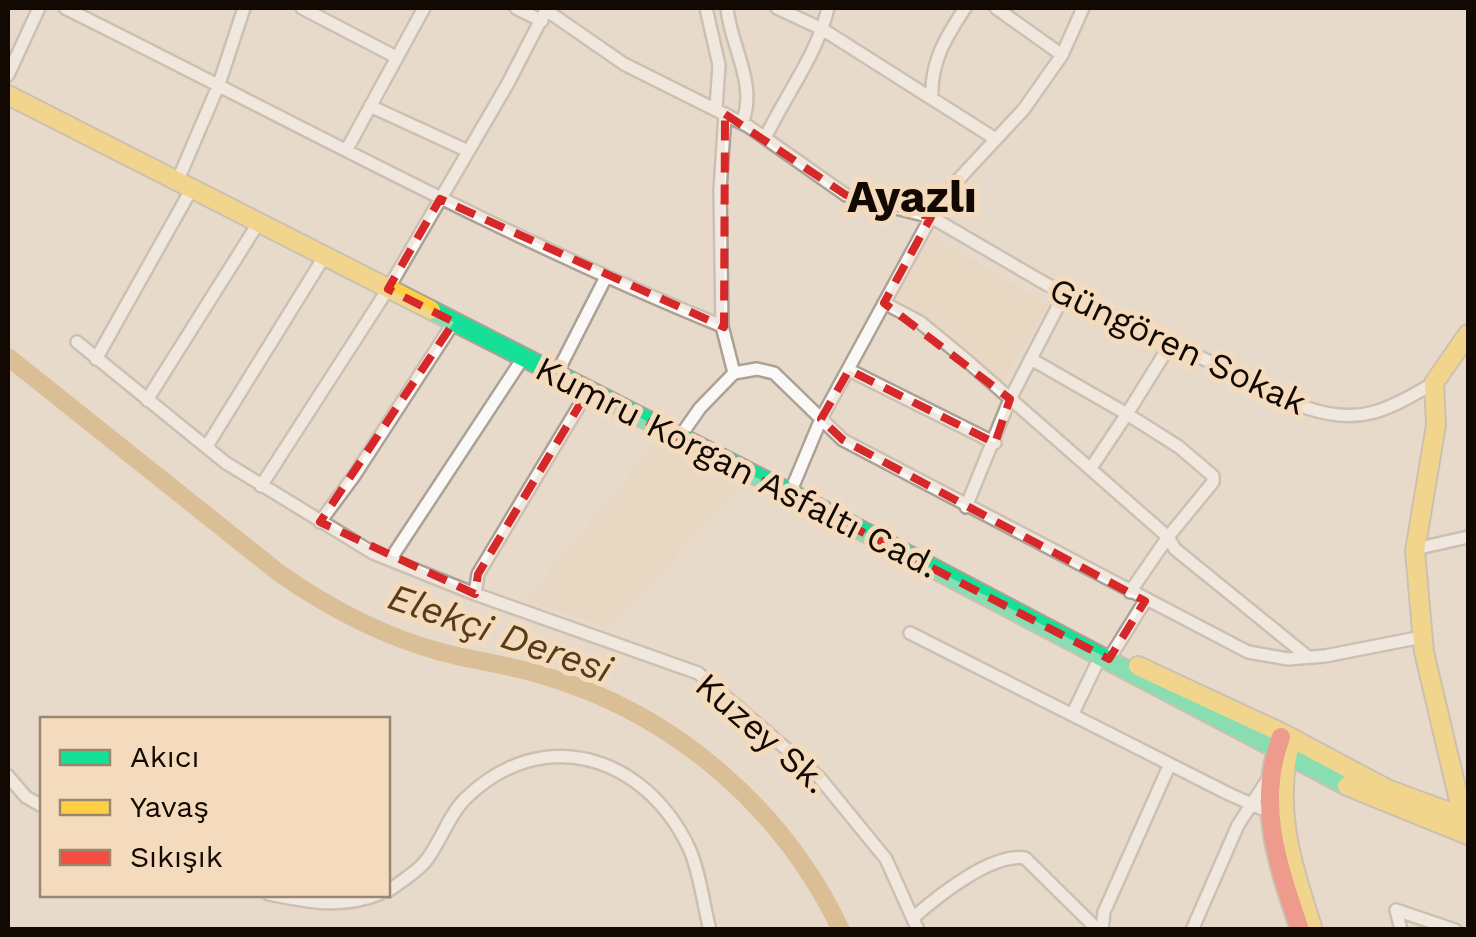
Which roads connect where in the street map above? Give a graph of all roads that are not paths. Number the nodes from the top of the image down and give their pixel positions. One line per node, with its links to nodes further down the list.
1 (39, 8): 18 (street)
2 (65, 8): 19 (street)
3 (244, 8): 19 (street)
4 (302, 8): 17 (street)
5 (424, 8): 17 (street)
6 (516, 8): 14 (street, Güngören Sokak)
7 (706, 8): 23 (street)
8 (727, 8): 24 (street)
9 (777, 8): 15 (street)
10 (828, 8): 15 (street)
11 (965, 8): 21 (street)
12 (996, 8): 16 (street)
13 (1083, 8): 16 (street)
14 (545, 13): 23 (street, Güngören Sokak); 28 (street)
15 (822, 29): 21 (street); 25 (street)
16 (1062, 55): 26 (street)
17 (396, 57): 22 (street)
18 (8, 75)
19 (219, 84): 27 (street); 29 (street)
20 (8, 95): 29 (main road, Kumru Korgan Asfaltı Cad.)
21 (932, 99): 26 (street)
22 (370, 106): 27 (street); 28 (street)
23 (721, 111): 24 (street, Güngören Sokak); 39 (street)
24 (742, 123): 25 (street, Güngören Sokak)
25 (765, 138): 31 (street, Güngören Sokak)
26 (994, 138): 31 (street)
27 (347, 148): 30 (street)
28 (468, 152): 30 (street)
29 (184, 186): 32 (main road, Kumru Korgan Asfaltı Cad.); 44 (street)
30 (440, 199): 34 (street); 35 (street)
31 (930, 217): 36 (street, Güngören Sokak); 37 (street)
32 (259, 222): 33 (main road, Kumru Korgan Asfaltı Cad.); 51 (street)
33 (324, 257): 35 (main road, Kumru Korgan Asfaltı Cad.); 57 (street)
34 (606, 277): 39 (street); 48 (street)
35 (388, 289): 38 (main road, Kumru Korgan Asfaltı Cad.); 59 (street)
36 (1065, 293): 42 (street, Güngören Sokak); 45 (street)
37 (884, 302): 46 (street); 52 (street)
38 (454, 322): 43 (main road, Kumru Korgan Asfaltı Cad.); 62 (street)
39 (722, 326): 47 (street)
40 (1468, 334): 49 (main road)
41 (77, 342): 44 (street, Kuzey Sk.)
42 (1171, 343): 49 (street, Güngören Sokak); 53 (street)
43 (524, 358): 48 (main road, Kumru Korgan Asfaltı Cad.); 66 (street)
44 (96, 359): 51 (street, Kuzey Sk.)
45 (1031, 360): 52 (street); 53 (street)
46 (849, 370): 54 (street); 56 (street)
47 (734, 373): 54 (street); 55 (street)
48 (556, 375): 50 (main road, Kumru Korgan Asfaltı Cad.)
49 (1434, 383): 65 (main road)
50 (588, 391): 55 (main road, Kumru Korgan Asfaltı Cad.); 68 (street)
51 (147, 400): 57 (street, Kuzey Sk.)
52 (1010, 400): 56 (street); 58 (street)
53 (1127, 414): 58 (street); 63 (street)
54 (821, 419): 60 (street); 61 (street)
55 (680, 438): 60 (main road, Kumru Korgan Asfaltı Cad.)
56 (994, 443): 61 (street)
57 (207, 446): 59 (street, Kuzey Sk.)
58 (1092, 468): 63 (street)
59 (261, 486): 62 (street, Kuzey Sk.)
60 (790, 493): 72 (main road, Kumru Korgan Asfaltı Cad.)
61 (966, 507): 67 (street)
62 (320, 522): 66 (street, Kuzey Sk.)
63 (1168, 537): 67 (street); 73 (street)
64 (1468, 537): 65 (street)
65 (1415, 549): 71 (main road)
66 (390, 560): 68 (street, Kuzey Sk.)
67 (1130, 592): 69 (street)
68 (475, 594): 84 (street, Kuzey Sk.)
69 (1146, 601): 72 (street); 73 (street)
70 (910, 633): 74 (street)
71 (1422, 637): 73 (street); 80 (main road)
72 (1105, 657): 74 (street); 75 (main road, Kumru Korgan Asfaltı Cad.)
73 (1308, 657)
74 (1072, 715): 76 (street)
75 (1284, 743): 79 (main road); 79 (main road); 80 (main road, Kumru Korgan Asfaltı Cad.)
76 (1170, 764): 79 (street); 87 (street)
77 (8, 776): 78 (street)
78 (40, 805)
79 (1267, 809): 85 (main road); 88 (street)
80 (1466, 824)
81 (390, 890): 86 (street)
82 (284, 897): 83 (street)
83 (371, 897)
84 (916, 923): 87 (street)
85 (1305, 924)
86 (710, 930)
87 (1100, 930)
88 (1192, 930)
89 (1401, 930): 90 (street)
90 (1455, 930)

